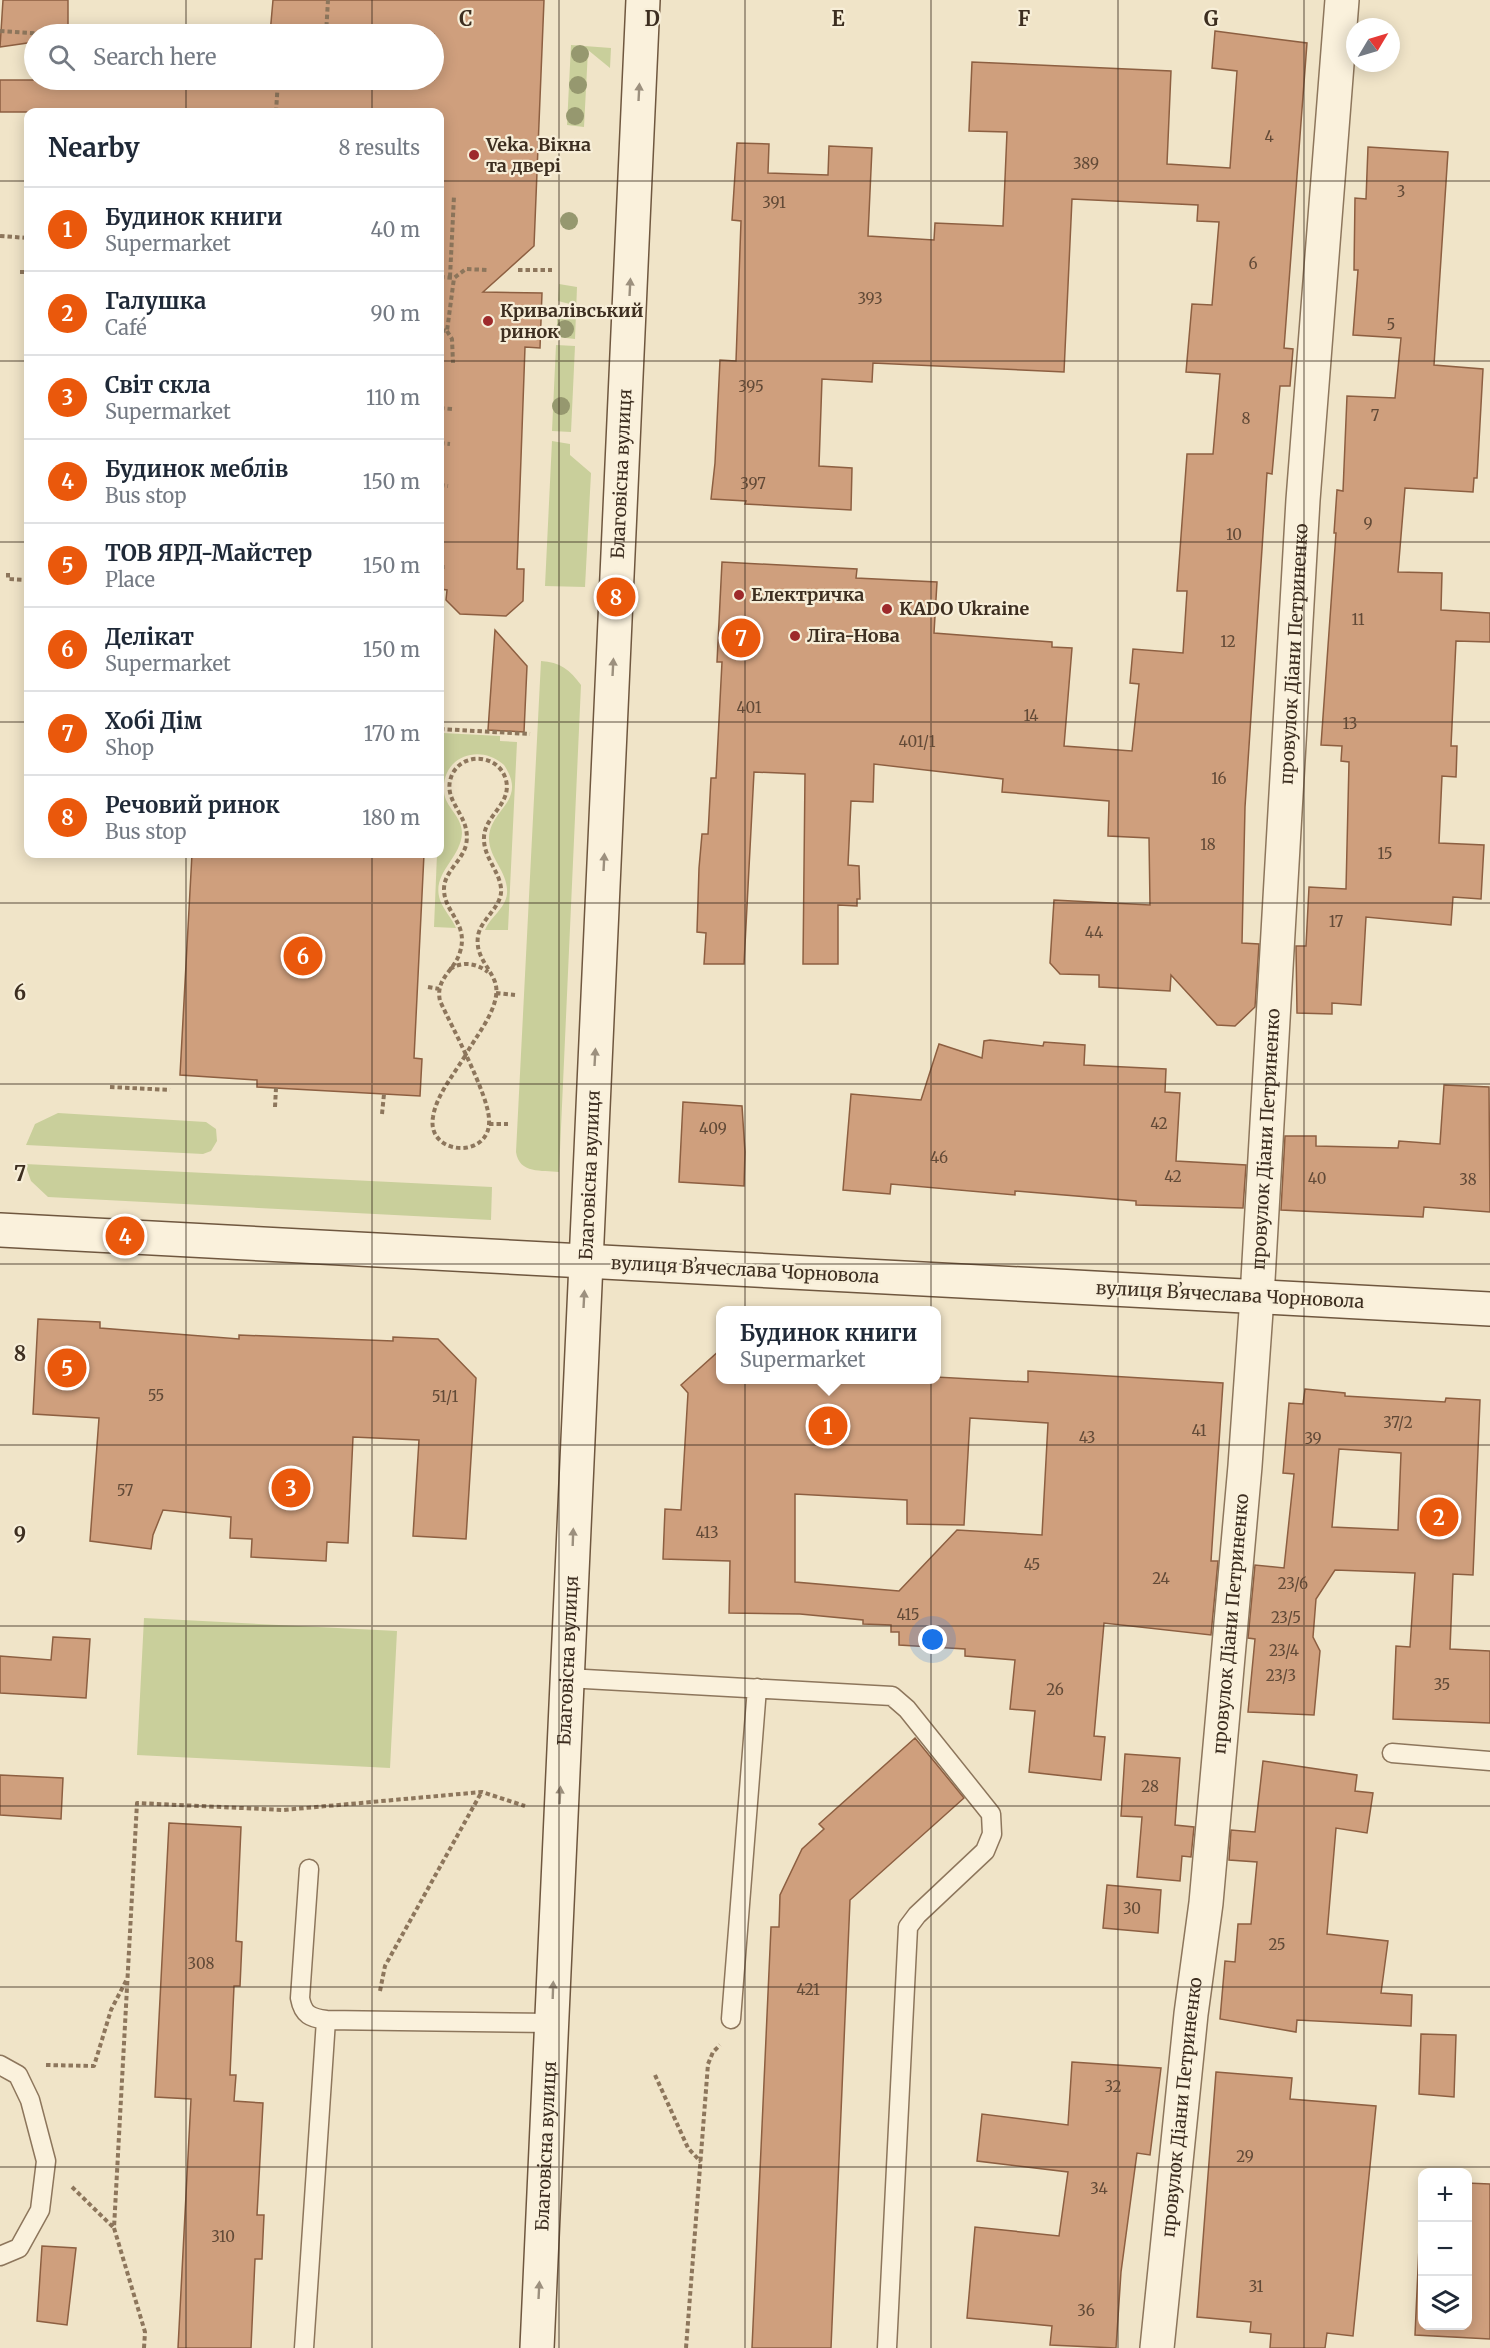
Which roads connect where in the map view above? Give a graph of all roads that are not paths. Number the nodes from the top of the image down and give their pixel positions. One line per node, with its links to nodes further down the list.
1 (643, 0): 4 (main road, Благовісна вулиця, one-way to 1)
2 (1342, 0): 5 (main road, провулок Діани Петриненко)
3 (0, 1230): 4 (main road, вулиця Вʼячеслава Чорновола)
4 (586, 1262): 5 (main road, вулиця Вʼячеслава Чорновола); 7 (main road, Благовісна вулиця, one-way to 4)
5 (1257, 1297): 6 (main road, вулиця Вʼячеслава Чорновола); 20 (main road, провулок Діани Петриненко)
6 (1490, 1309)
7 (567, 1678): 8 (lane); 14 (main road, Благовісна вулиця, one-way to 7)
8 (757, 1688): 12 (lane); 19 (lane)
9 (1392, 1753): 10 (lane)
10 (1490, 1761)
11 (309, 1869): 13 (lane)
12 (731, 2019)
13 (326, 2020): 14 (lane); 17 (lane)
14 (551, 2023): 18 (main road, Благовісна вулиця, one-way to 14)
15 (0, 2065): 16 (lane)
16 (0, 2256)
17 (304, 2348)
18 (537, 2348)
19 (887, 2348)
20 (1157, 2348)

